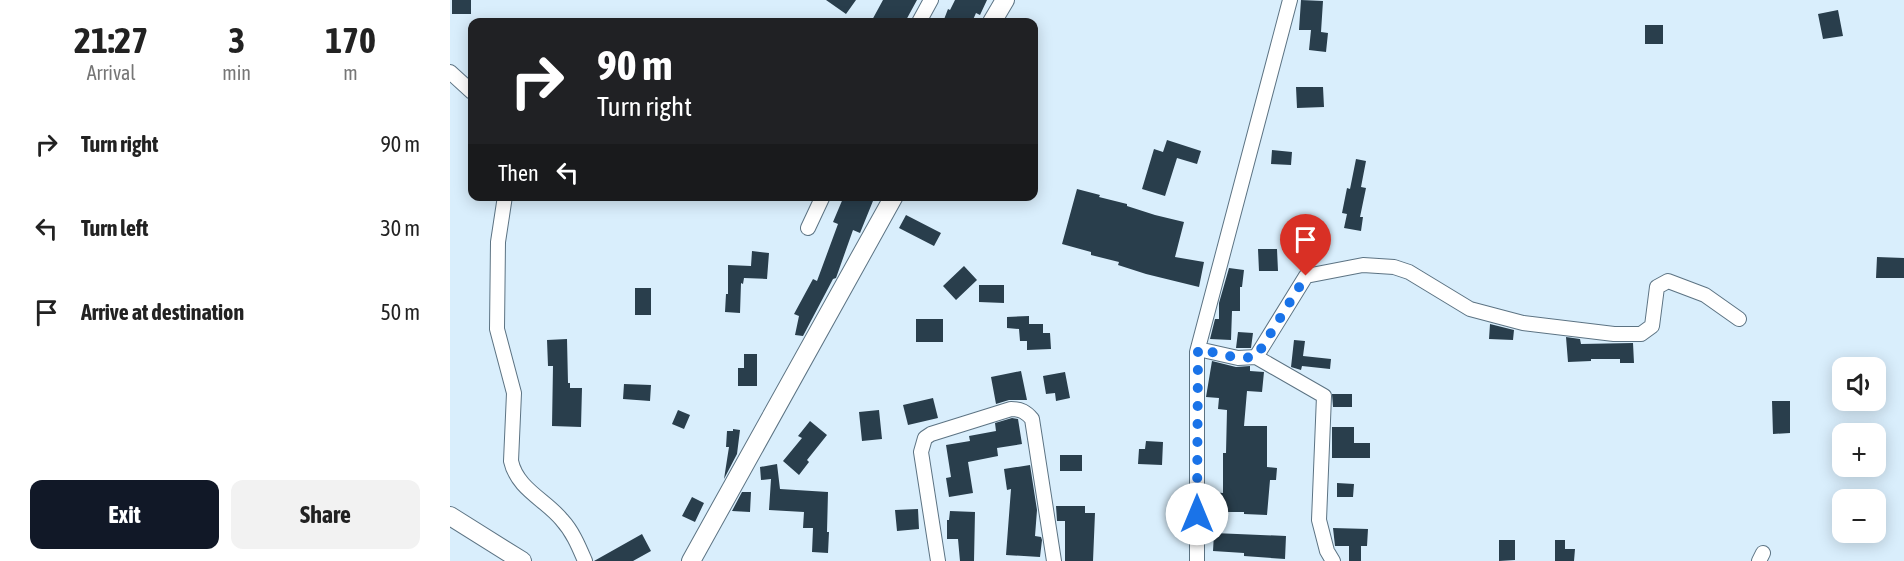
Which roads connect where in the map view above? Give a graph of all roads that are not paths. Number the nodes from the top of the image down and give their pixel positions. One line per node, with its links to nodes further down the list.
1 (931, 0): 4 (street)
2 (1005, 0): 5 (street)
3 (1290, 0): 13 (street)
4 (921, 18)
5 (994, 18)
6 (450, 72): 7 (street)
7 (468, 88)
8 (504, 201): 17 (street)
9 (821, 201): 11 (street)
10 (891, 201): 18 (street)
11 (808, 228)
12 (1739, 319): 14 (street)
13 (1198, 349): 14 (street); 21 (street)
14 (1256, 357): 22 (street)
15 (450, 516): 16 (street)
16 (522, 561)
17 (585, 561)
18 (691, 561)
19 (938, 561): 20 (street)
20 (1054, 561)
21 (1197, 561)
22 (1333, 561)

